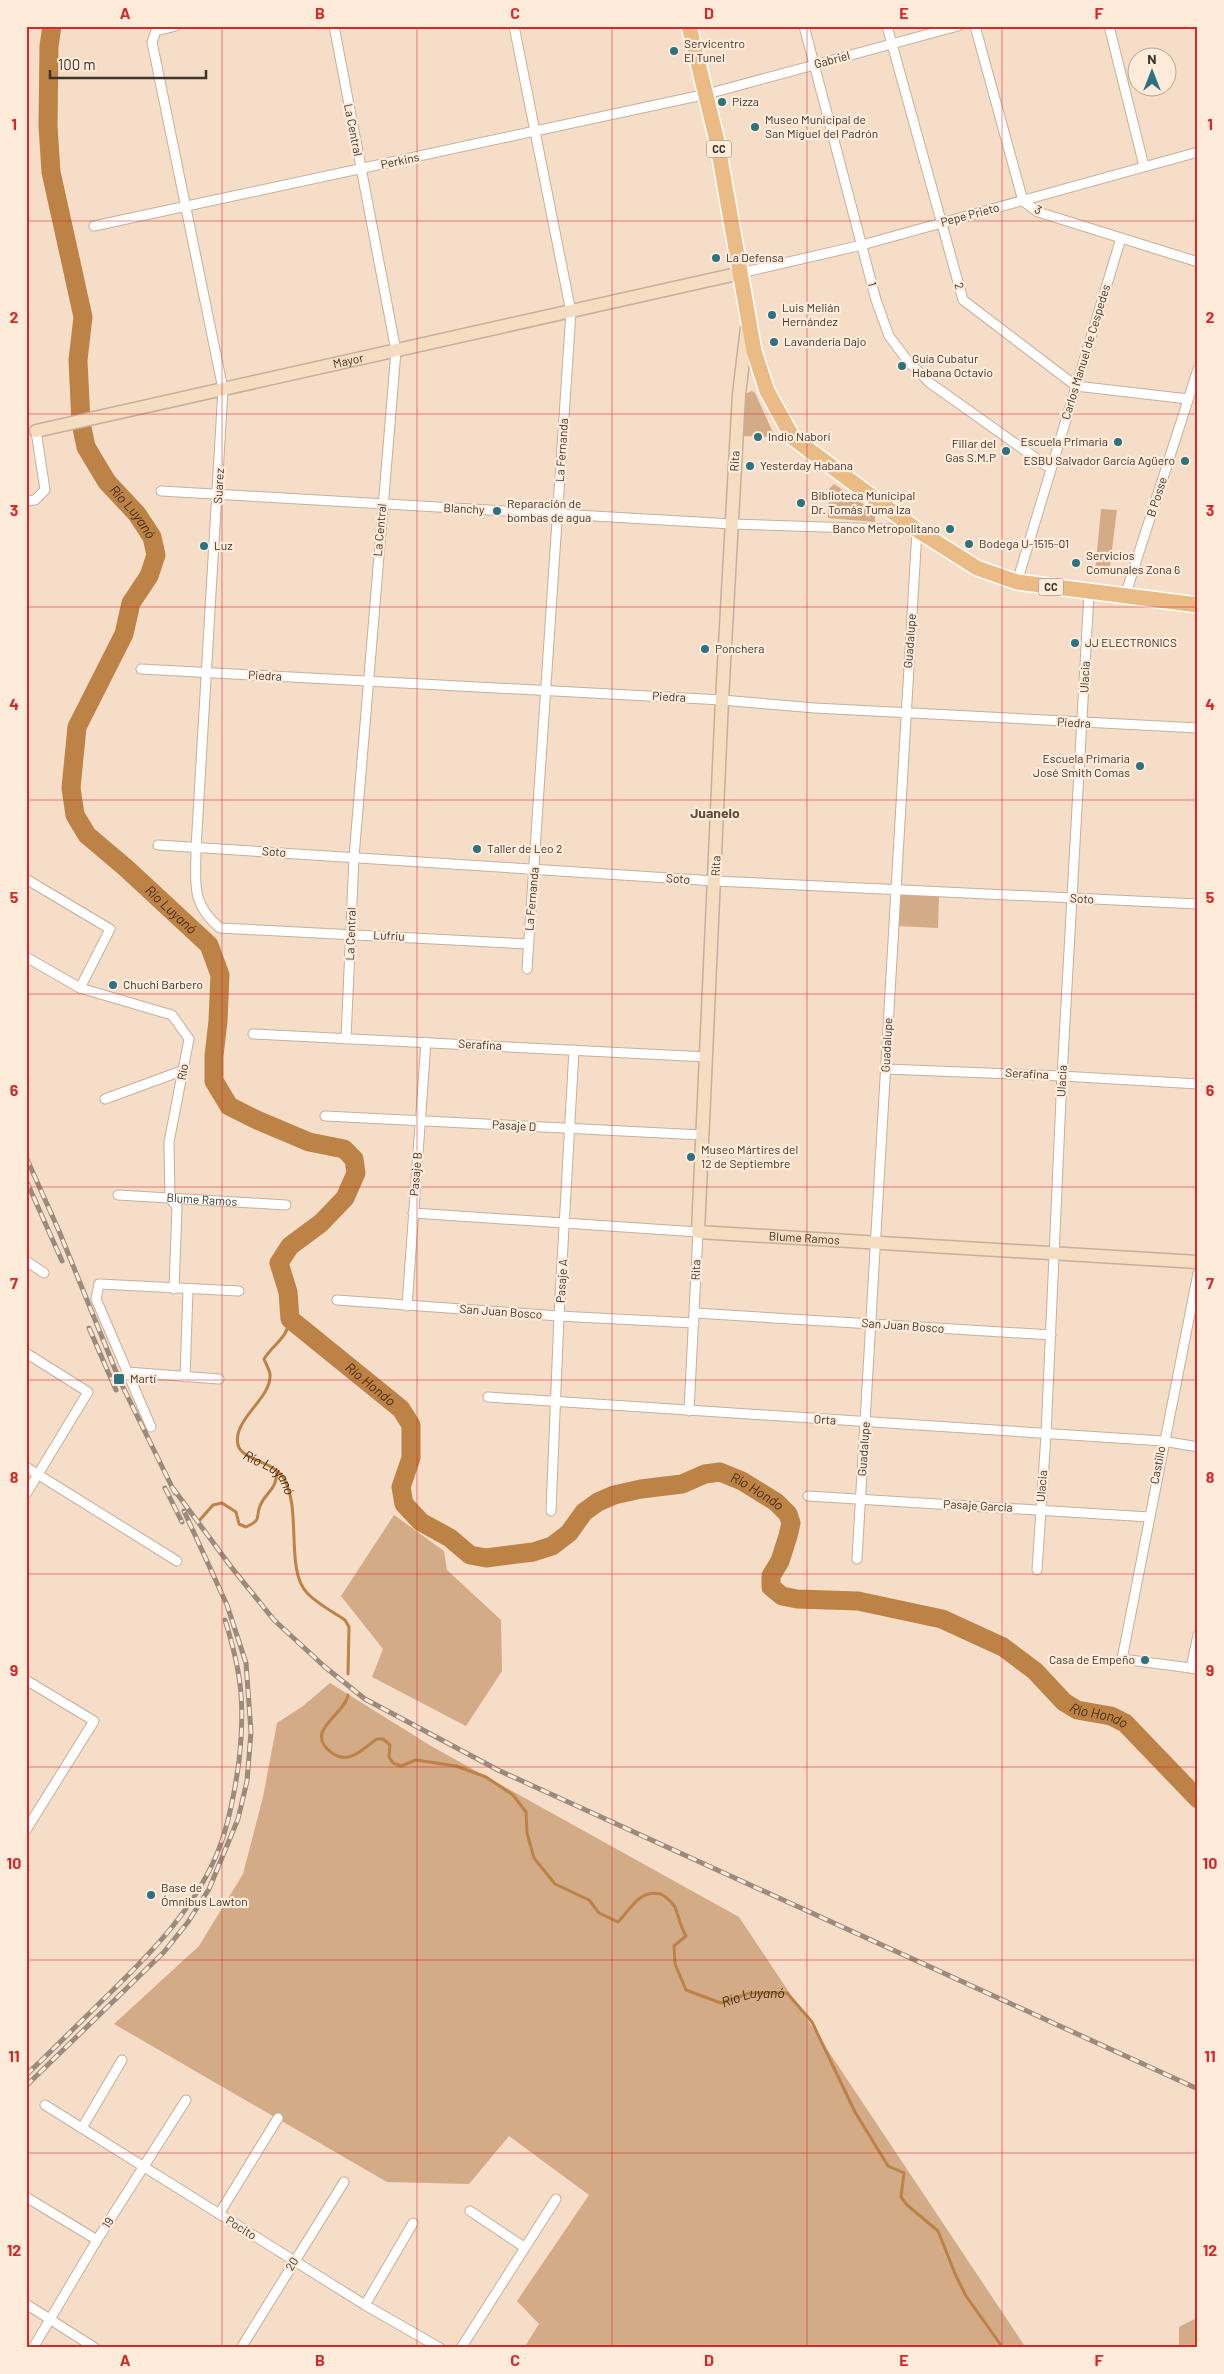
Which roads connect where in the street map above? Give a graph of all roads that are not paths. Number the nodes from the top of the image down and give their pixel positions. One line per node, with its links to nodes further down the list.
1 (176, 26): 18 (street, Suarez)
2 (334, 26): 16 (street, La Central)
3 (514, 26): 13 (street, La Fernanda)
4 (689, 26): 12 (main road, CC)
5 (804, 26): 11 (street, 1)
6 (887, 26): 10 (street, 2)
7 (958, 26): 10 (street, Gabriel)
8 (975, 26): 17 (street, 3)
9 (1109, 26): 15 (street)
10 (892, 44): 11 (street, Gabriel); 19 (street, 2)
11 (814, 65): 12 (street, Gabriel); 22 (street, 1)
12 (707, 94): 13 (street, Perkins); 24 (main road, CC)
13 (534, 132): 16 (street, Perkins); 25 (street, La Fernanda)
14 (1198, 152): 15 (street, Pepe Prieto)
15 (1144, 166): 17 (street, Pepe Prieto)
16 (361, 169): 18 (street, Perkins); 27 (street, La Central)
17 (1022, 201): 19 (street, Pepe Prieto); 21 (street, 3)
18 (186, 207): 20 (street, Perkins); 30 (street, Suarez)
19 (942, 223): 22 (street, Pepe Prieto); 29 (street, 2)
20 (94, 226)
21 (1121, 238): 23 (street, 3); 29 (street, Carlos Manuel de Cespedes)
22 (862, 245): 24 (street, Pepe Prieto); 33 (street, 1)
23 (1198, 262)
24 (742, 273): 25 (street, Mayor); 26 (main road, CC)
25 (571, 312): 27 (street, Mayor); 38 (street, La Fernanda)
26 (747, 321): 39 (street, Rita); 40 (main road, CC)
27 (396, 352): 30 (street, Mayor); 37 (street, La Central)
28 (1198, 369): 31 (street, B Posse)
29 (1076, 386): 31 (street); 33 (street, Carlos Manuel de Cespedes)
30 (224, 389): 32 (street, Mayor); 35 (street, Suarez)
31 (1188, 399): 43 (street, B Posse)
32 (36, 431): 36 (street, Mayor)
33 (1051, 469): 41 (street, Carlos Manuel de Cespedes)
34 (161, 491): 35 (street, Blanchy)
35 (219, 493): 37 (street, Blanchy); 46 (street, Suarez)
36 (26, 501)
37 (382, 504): 38 (street, Blanchy); 47 (street, La Central)
38 (558, 514): 39 (street, Blanchy); 48 (street, La Fernanda)
39 (732, 524): 40 (street, Blanchy); 49 (street, Rita)
40 (917, 530): 41 (main road, CC); 50 (street, Guadalupe)
41 (1017, 582): 42 (main road, CC)
42 (1090, 593): 43 (main road, CC); 51 (street, Ulacia)
43 (1126, 596): 44 (main road, CC)
44 (1198, 605)
45 (141, 668): 46 (street, Piedra)
46 (205, 672): 47 (street, Piedra); 54 (street, Suarez)
47 (368, 681): 48 (street, Piedra); 55 (street, La Central)
48 (547, 690): 49 (street, Piedra); 56 (street, La Fernanda)
49 (722, 700): 50 (street, Piedra); 58 (street, Rita)
50 (905, 712): 51 (street, Piedra); 59 (street, Guadalupe)
51 (1083, 724): 52 (street, Piedra); 60 (street, Ulacia)
52 (1198, 728)
53 (158, 845): 54 (street, Soto)
54 (196, 848): 55 (street, Soto); 62 (street, Suarez)
55 (354, 858): 56 (street, Soto); 63 (street, La Central)
56 (535, 869): 58 (street, Soto); 64 (street, La Fernanda)
57 (26, 879): 67 (street)
58 (715, 881): 59 (street, Soto); 72 (street, Rita)
59 (895, 890): 60 (street, Soto); 73 (street, Guadalupe)
60 (1072, 898): 61 (street, Soto); 75 (street, Ulacia)
61 (1198, 904)
62 (220, 928): 63 (street, Lufriu)
63 (351, 934): 64 (street, Lufriu); 69 (street, La Central)
64 (528, 944): 66 (street, La Fernanda)
65 (26, 957): 67 (street, Río)
66 (527, 969)
67 (80, 988): 74 (street, Río)
68 (253, 1034): 69 (street, Serafina)
69 (346, 1039): 70 (street, Serafina)
70 (426, 1042): 71 (street, Serafina); 79 (street, Pasaje B)
71 (574, 1050): 72 (street, Serafina); 80 (street, Pasaje A)
72 (707, 1057): 81 (street, Rita)
73 (886, 1069): 75 (street, Serafina); 88 (street, Guadalupe)
74 (184, 1070): 77 (street); 83 (street, Río)
75 (1062, 1076): 76 (street, Serafina); 89 (street, Ulacia)
76 (1198, 1084)
77 (105, 1099)
78 (325, 1116): 79 (street, Pasaje D)
79 (421, 1121): 80 (street, Pasaje D); 85 (street, Pasaje B)
80 (571, 1128): 81 (street, Pasaje D); 86 (street, Pasaje A)
81 (702, 1135): 87 (street, Rita)
82 (118, 1195): 83 (street, Blume Ramos)
83 (170, 1198): 84 (street, Blume Ramos); 94 (street, Río)
84 (286, 1205)
85 (413, 1213): 86 (street, Blume Ramos); 98 (street, Pasaje B)
86 (566, 1223): 87 (street, Blume Ramos); 100 (street, Pasaje A)
87 (698, 1232): 88 (street, Blume Ramos); 99 (street, Rita)
88 (876, 1241): 89 (street, Blume Ramos); 102 (street, Guadalupe)
89 (1055, 1253): 91 (street, Blume Ramos); 103 (street, Ulacia)
90 (26, 1262): 92 (street)
91 (1198, 1262)
92 (44, 1272)
93 (1198, 1273): 114 (street, Castillo)
94 (174, 1289): 95 (street); 105 (street)
95 (188, 1290): 96 (street); 106 (street)
96 (239, 1291)
97 (337, 1300): 98 (street, San Juan Bosco)
98 (407, 1306): 100 (street, San Juan Bosco)
99 (695, 1313): 101 (street, Rita); 102 (street, San Juan Bosco)
100 (559, 1316): 101 (street, San Juan Bosco); 109 (street, Pasaje A)
101 (694, 1323): 110 (street, Rita)
102 (872, 1324): 103 (street, San Juan Bosco); 111 (street, Guadalupe)
103 (1051, 1335): 113 (street, Ulacia)
104 (26, 1353): 117 (street)
105 (127, 1372): 106 (street); 112 (street)
106 (185, 1377): 107 (street)
107 (219, 1379)
108 (488, 1398): 109 (street, Orta)
109 (557, 1403): 110 (street, Orta); 122 (street, Pasaje A)
110 (689, 1411): 111 (street, Orta)
111 (866, 1423): 113 (street, Orta); 120 (street, Guadalupe)
112 (151, 1427)
113 (1046, 1435): 114 (street, Orta); 121 (street, Ulacia)
114 (1163, 1441): 115 (street, Orta); 123 (street, Castillo)
115 (1198, 1447)
116 (26, 1467): 117 (street)
117 (39, 1474): 118 (street); 125 (street)
118 (26, 1494)
119 (808, 1496): 120 (street, Pasaje García)
120 (860, 1500): 121 (street, Pasaje García); 124 (street, Guadalupe)
121 (1041, 1510): 123 (street, Pasaje García); 126 (street, Ulacia)
122 (551, 1511)
123 (1149, 1517): 128 (street, Castillo)
124 (857, 1559)
125 (177, 1561)
126 (1037, 1570)
127 (1198, 1635): 128 (street)
128 (1194, 1668)
129 (26, 1680): 130 (street)
130 (26, 1830)
131 (122, 2060): 135 (street)
132 (186, 2100): 136 (street, 19)
133 (45, 2105): 135 (street, Pocito)
134 (278, 2118): 141 (street)
135 (82, 2128): 136 (street, Pocito)
136 (143, 2168): 141 (street, Pocito); 143 (street, 19)
137 (344, 2182): 145 (street, 20)
138 (26, 2197): 143 (street)
139 (556, 2199): 144 (street)
140 (470, 2211): 144 (street)
141 (219, 2214): 145 (street, Pocito)
142 (413, 2223): 147 (street)
143 (96, 2240): 148 (street, 19)
144 (524, 2247): 153 (street)
145 (294, 2260): 147 (street, Pocito); 151 (street, 20)
146 (26, 2304): 148 (street)
147 (365, 2305): 152 (street, Pocito)
148 (50, 2320): 149 (street, 19); 150 (street)
149 (33, 2348)
150 (96, 2348)
151 (241, 2348)
152 (440, 2348)
153 (461, 2348)

